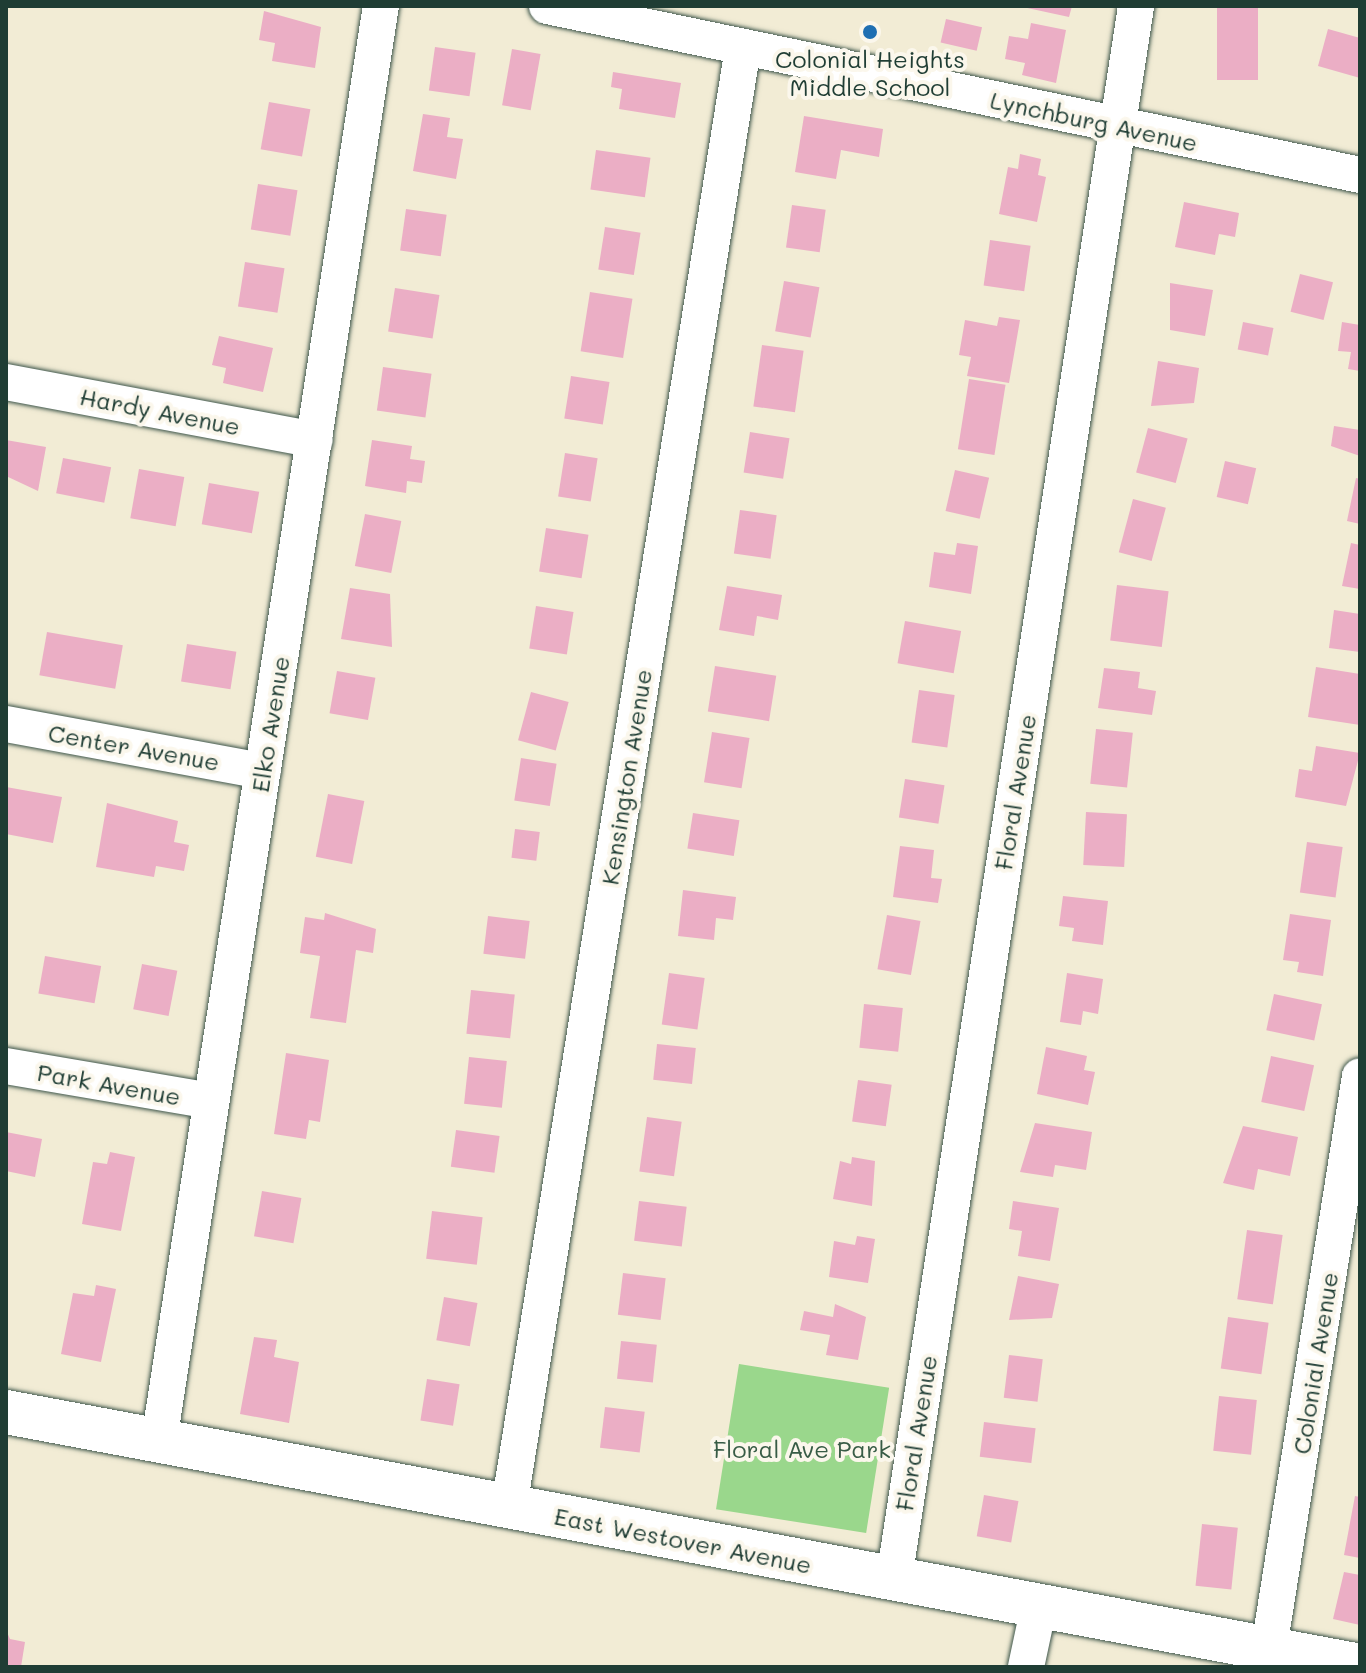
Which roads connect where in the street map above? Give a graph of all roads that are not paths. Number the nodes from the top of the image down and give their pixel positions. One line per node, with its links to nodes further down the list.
1 (381, 6): 8 (street, Elko Avenue)
2 (547, 6): 4 (street, Lynchburg Avenue)
3 (1136, 6): 5 (street, Floral Avenue)
4 (743, 48): 5 (street, Lynchburg Avenue); 16 (street, Kensington Avenue)
5 (1117, 126): 6 (street, Lynchburg Avenue); 17 (street, Floral Avenue)
6 (1360, 175)
7 (6, 382): 8 (street, Hardy Avenue)
8 (315, 440): 10 (street, Elko Avenue)
9 (6, 724): 10 (street, Center Avenue)
10 (263, 771): 13 (street, Elko Avenue)
11 (6, 1066): 13 (street, Park Avenue)
12 (1360, 1076): 19 (street, Colonial Avenue)
13 (211, 1101): 15 (street, Elko Avenue)
14 (6, 1412): 15 (main road, East Westover Avenue)
15 (159, 1441): 16 (main road, East Westover Avenue)
16 (509, 1507): 17 (main road, East Westover Avenue)
17 (894, 1579): 18 (main road, East Westover Avenue)
18 (1039, 1606): 19 (main road, East Westover Avenue); 21 (street)
19 (1268, 1658): 20 (main road, East Westover Avenue)
20 (1360, 1666)
21 (1026, 1667)

